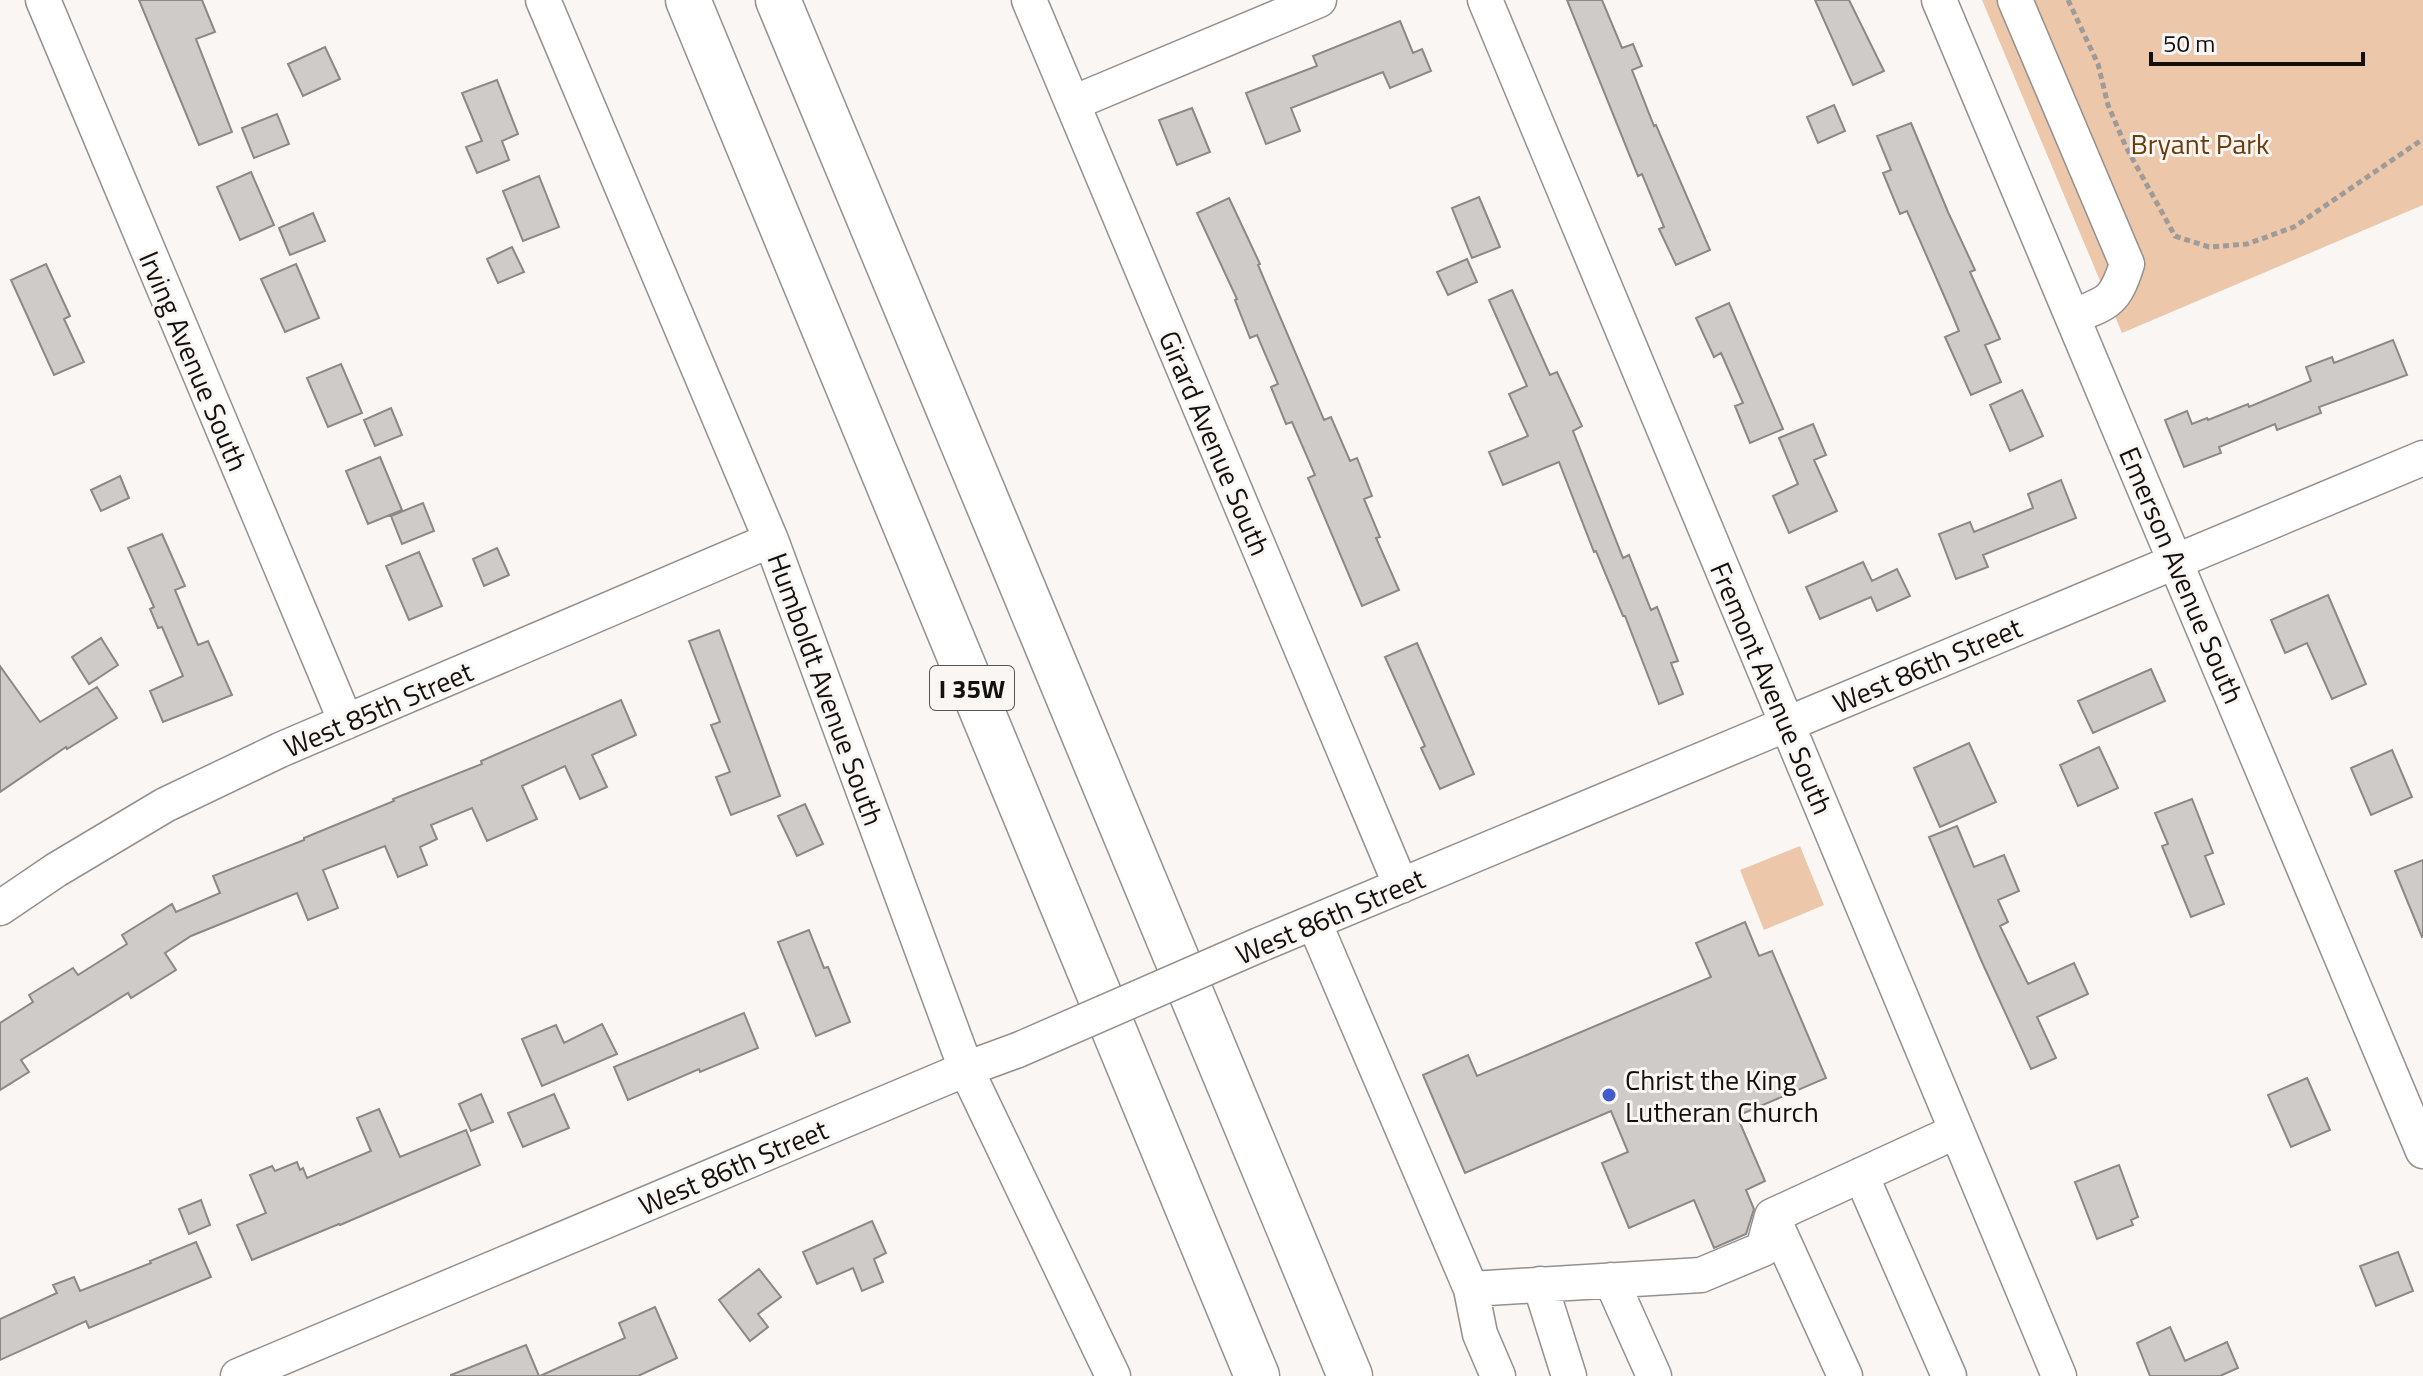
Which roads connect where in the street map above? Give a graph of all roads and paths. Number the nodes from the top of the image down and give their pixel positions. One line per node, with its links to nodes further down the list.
1 (43, 0): 17 (street, Irving Avenue South)
2 (543, 0): 15 (street, Humboldt Avenue South)
3 (688, 0): 32 (highway, I 35W)
4 (778, 0): 33 (highway, I 35W)
5 (1029, 0): 11 (street, Girard Avenue South)
6 (1319, 0): 11 (street)
7 (1485, 0): 18 (street, Fremont Avenue South)
8 (1939, 0): 13 (street, Emerson Avenue South)
9 (2015, 0): 13 (street)
10 (2068, 0): 12 (path)
11 (1073, 103): 19 (street, Girard Avenue South)
12 (2423, 139)
13 (2073, 316): 16 (street, Emerson Avenue South)
14 (2423, 458): 16 (street, West 86th Street)
15 (771, 540): 17 (street, West 85th Street); 22 (street, Humboldt Avenue South)
16 (2176, 562): 18 (street, West 86th Street); 24 (street, Emerson Avenue South)
17 (346, 722): 20 (street, West 85th Street)
18 (1788, 724): 19 (street, West 86th Street); 23 (street, Fremont Avenue South)
19 (1401, 886): 21 (street, West 86th Street)
20 (0, 908)
21 (1314, 922): 22 (street, West 86th Street, bridge); 29 (street)
22 (966, 1069): 30 (street, West 86th Street); 31 (street, Humboldt Avenue South)
23 (1957, 1131): 25 (street); 39 (street, Fremont Avenue South)
24 (2423, 1151)
25 (1861, 1175): 26 (street); 38 (street)
26 (1772, 1216): 27 (street); 37 (street)
27 (1611, 1280): 28 (street); 36 (street)
28 (1540, 1284): 29 (street); 35 (street)
29 (1471, 1289): 34 (street)
30 (238, 1376)
31 (1113, 1376)
32 (1257, 1376)
33 (1350, 1376)
34 (1498, 1376)
35 (1569, 1376)
36 (1654, 1376)
37 (1845, 1376)
38 (1949, 1376)
39 (2059, 1376)

